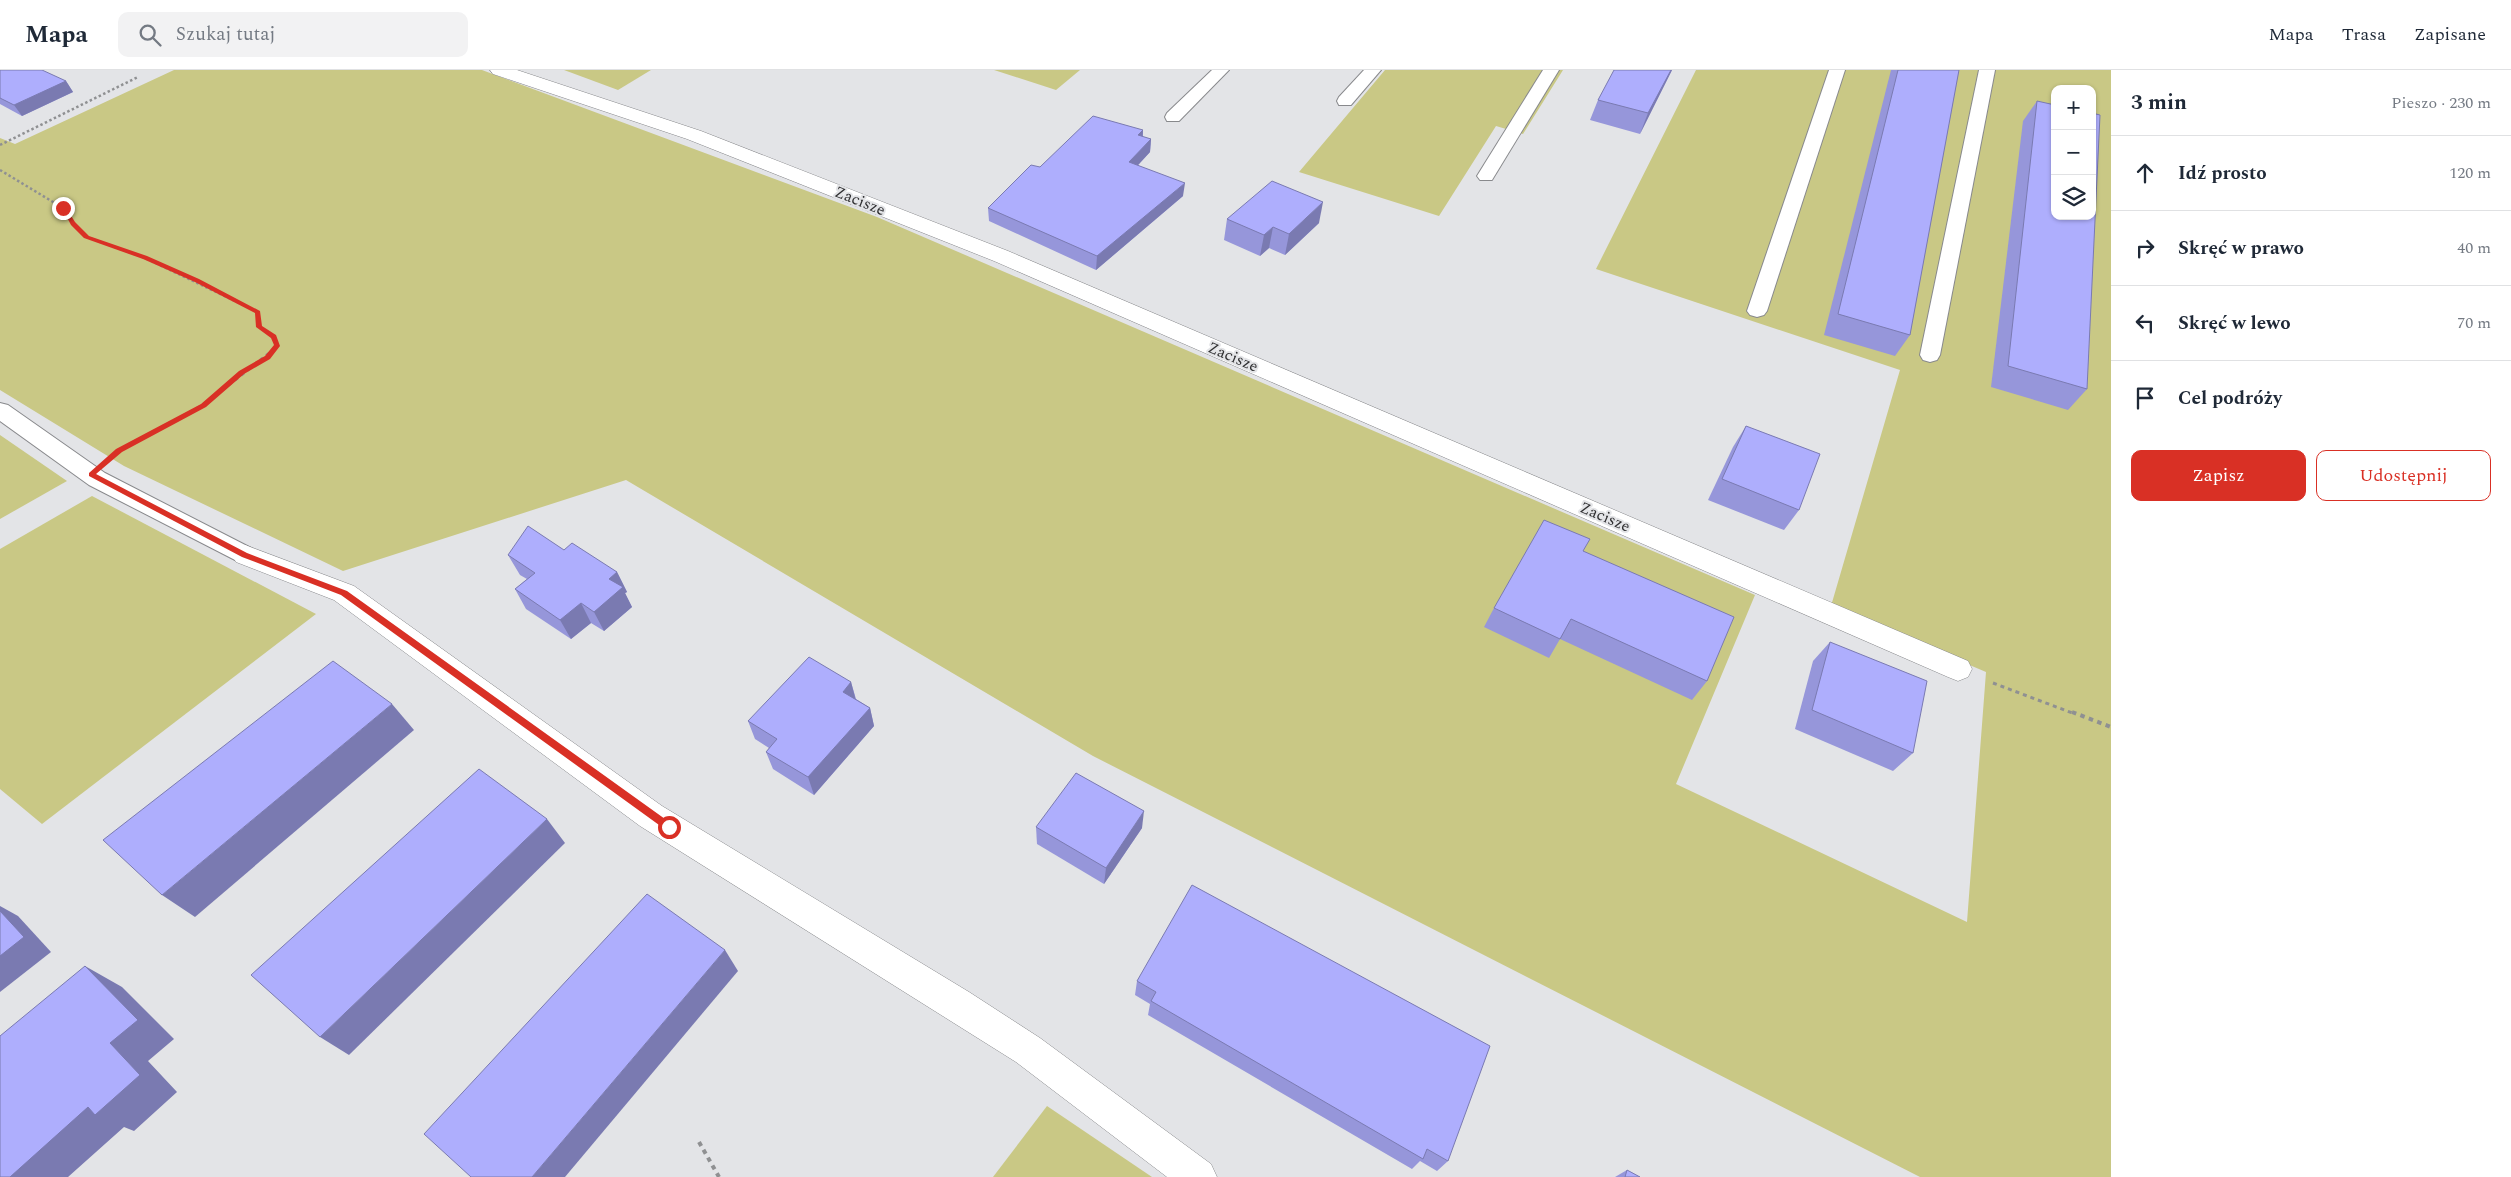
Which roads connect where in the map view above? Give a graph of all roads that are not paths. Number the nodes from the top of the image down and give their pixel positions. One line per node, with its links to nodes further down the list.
1 (499, 70): 14 (street, Zacisze)
2 (1221, 70): 8 (lane)
3 (1373, 70): 7 (lane)
4 (1551, 70): 9 (lane)
5 (1837, 70): 10 (lane)
6 (1987, 70): 11 (lane)
7 (1345, 101)
8 (1173, 117)
9 (1486, 176)
10 (1757, 312)
11 (1930, 355)
12 (0, 410): 13 (lane)
13 (245, 555): 15 (street)
14 (1958, 670)
15 (1198, 1177)

